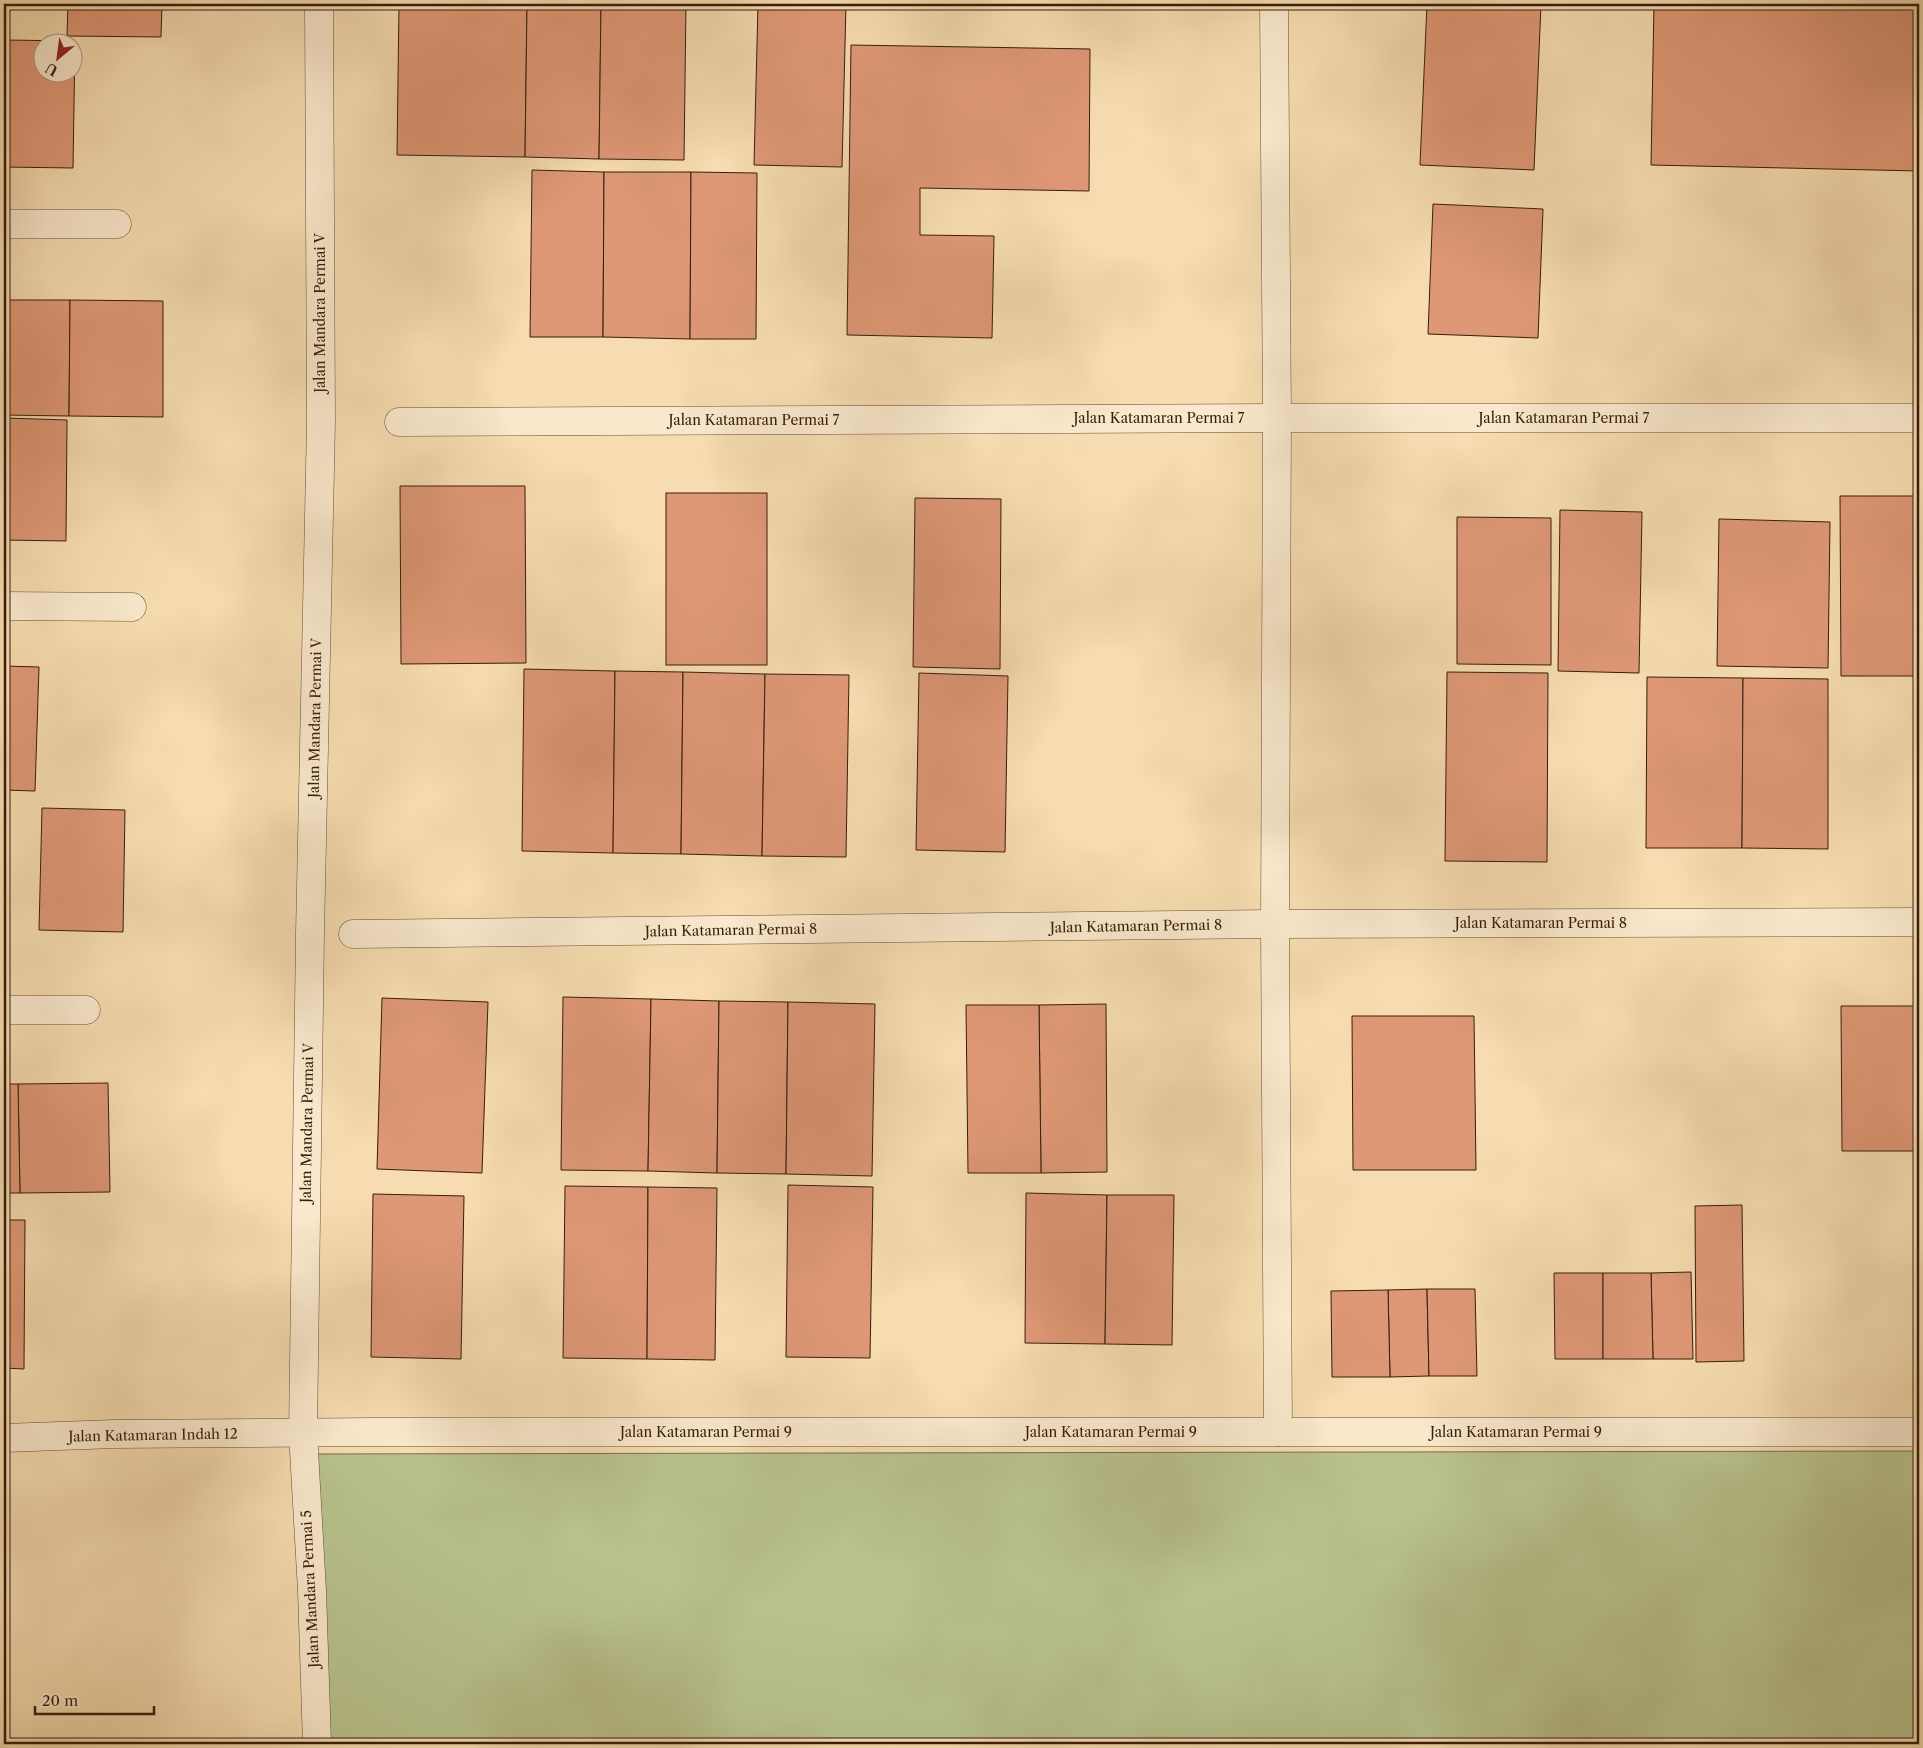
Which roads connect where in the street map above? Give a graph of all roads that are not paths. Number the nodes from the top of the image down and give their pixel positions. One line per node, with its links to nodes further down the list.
1 (319, 4): 17 (street, Jalan Mandara Permai V)
2 (1274, 4): 5 (street)
3 (4, 224): 4 (street)
4 (117, 224)
5 (1277, 418): 6 (street, Jalan Katamaran Permai 7); 7 (street, Jalan Katamaran Permai 7); 11 (street)
6 (1919, 418)
7 (399, 422)
8 (4, 606): 9 (street)
9 (132, 607)
10 (1919, 922): 11 (street, Jalan Katamaran Permai 8)
11 (1275, 924): 12 (street, Jalan Katamaran Permai 8); 15 (street)
12 (353, 934)
13 (4, 1010): 14 (street)
14 (86, 1010)
15 (1278, 1432): 16 (street, Jalan Katamaran Permai 9); 17 (street, Jalan Katamaran Permai 9)
16 (1919, 1432)
17 (303, 1433): 18 (street, Jalan Katamaran Indah 12); 19 (street, Jalan Mandara Permai 5)
18 (4, 1438)
19 (317, 1744)

